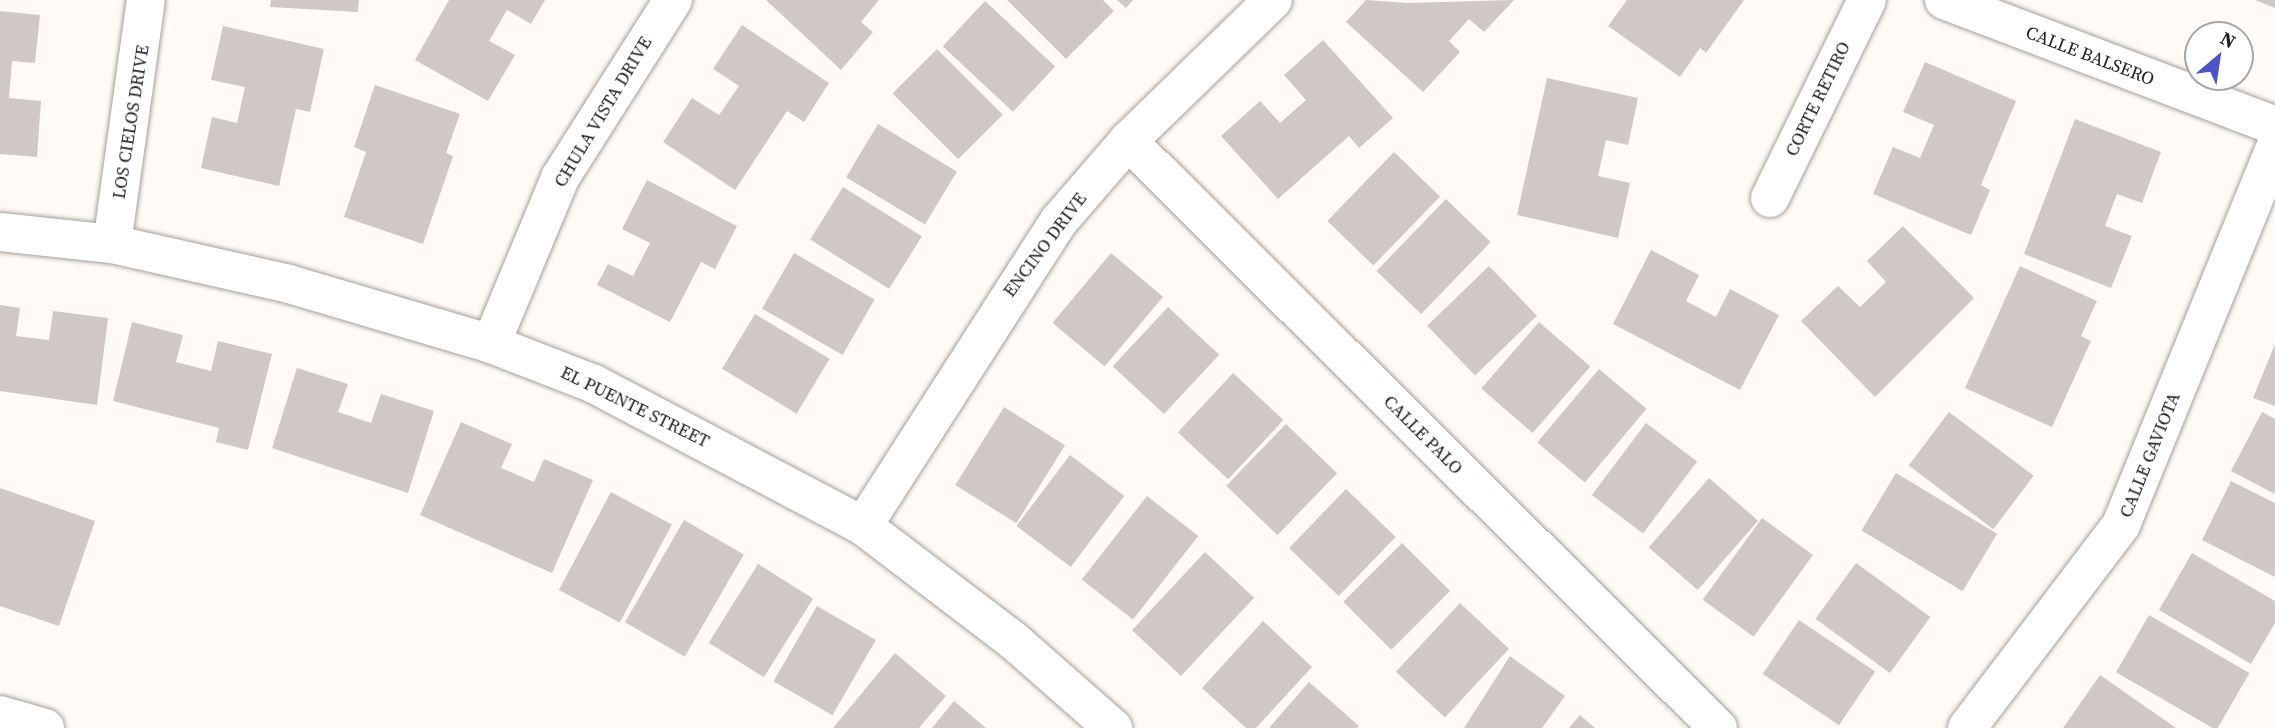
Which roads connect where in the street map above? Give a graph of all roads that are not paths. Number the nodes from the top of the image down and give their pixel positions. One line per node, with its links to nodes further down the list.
1 (146, 0): 11 (street, LOS CIELOS DRIVE)
2 (673, 0): 12 (street, CHULA VISTA DRIVE)
3 (1273, 0): 7 (street, ENCINO DRIVE)
4 (1867, 0): 9 (street, CORTE RETIRO)
5 (1944, 0): 6 (street, CALLE BALSERO)
6 (2275, 126)
7 (1128, 141): 13 (street, ENCINO DRIVE); 17 (street, CALLE PALO)
8 (2275, 148): 18 (street, CALLE GAVIOTA)
9 (1770, 198)
10 (0, 232): 11 (street, EL PUENTE STREET)
11 (112, 244): 12 (street, EL PUENTE STREET)
12 (491, 344): 13 (street, EL PUENTE STREET)
13 (863, 526): 16 (street, EL PUENTE STREET)
14 (0, 716): 15 (street)
15 (45, 728)
16 (1113, 728)
17 (1718, 728)
18 (1967, 728)

